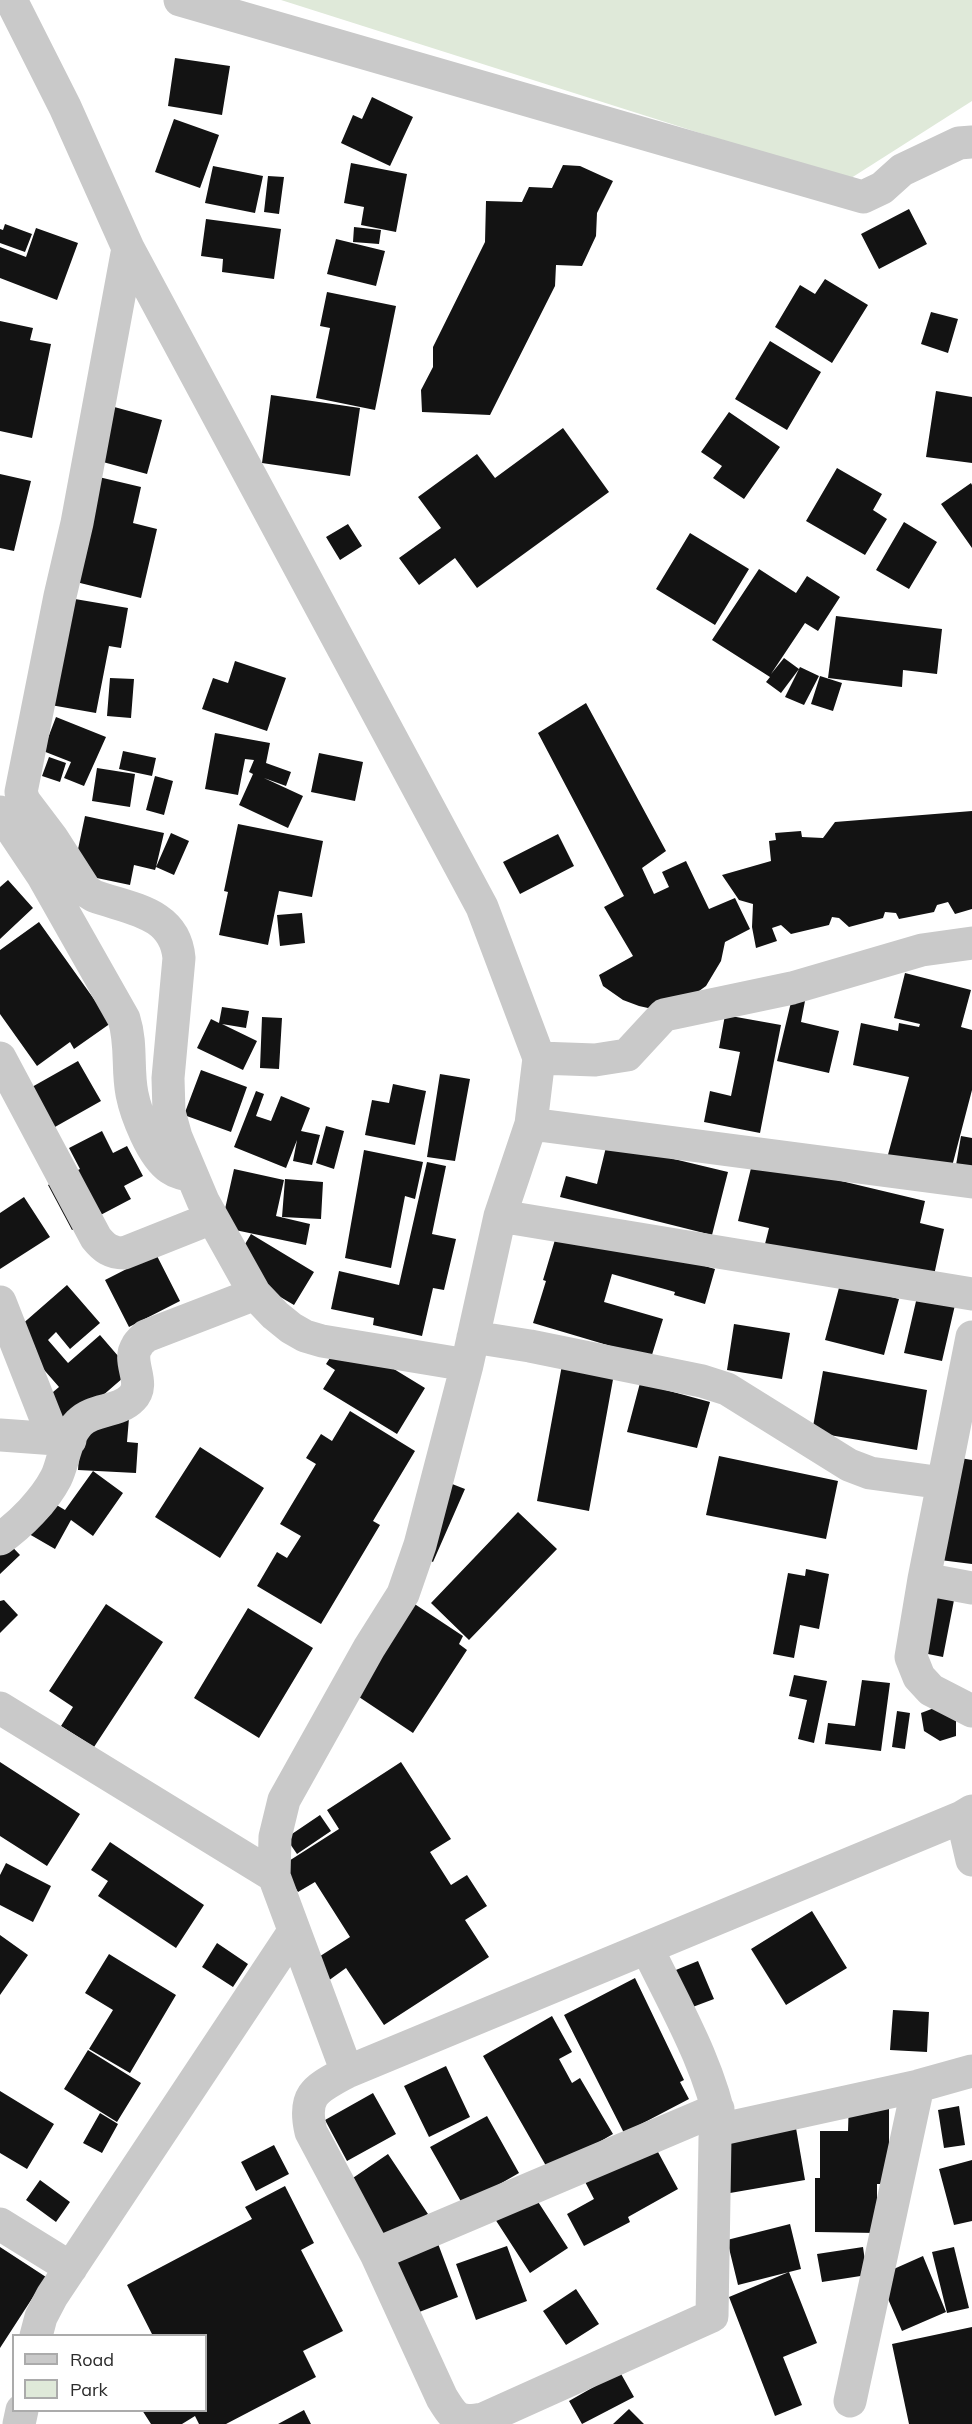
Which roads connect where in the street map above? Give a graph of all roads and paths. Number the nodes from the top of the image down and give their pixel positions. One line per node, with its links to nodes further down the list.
1 (11, 0): 4 (street)
2 (180, 0): 3 (street)
3 (972, 142)
4 (128, 248): 8 (street); 10 (street)
5 (0, 812): 10 (street)
6 (972, 942): 8 (street)
7 (0, 1058): 13 (street)
8 (539, 1058): 9 (street)
9 (531, 1124): 11 (street); 12 (street)
10 (192, 1175): 13 (street)
11 (972, 1182)
12 (500, 1216): 15 (street); 18 (street)
13 (212, 1218): 14 (street)
14 (255, 1294): 18 (street); 20 (street)
15 (972, 1294)
16 (0, 1302): 20 (street)
17 (972, 1336): 21 (street)
18 (470, 1351): 21 (street); 29 (street)
19 (0, 1435): 20 (street)
20 (62, 1439): 22 (street)
21 (943, 1483): 23 (street)
22 (0, 1539)
23 (924, 1579): 24 (street); 26 (street)
24 (972, 1587)
25 (0, 1708): 29 (street)
26 (972, 1711)
27 (967, 1814): 28 (street); 31 (street)
28 (972, 1860)
29 (274, 1876): 30 (street)
30 (293, 1933): 33 (street); 38 (street)
31 (647, 1948): 33 (street); 35 (street)
32 (972, 2071): 34 (street)
33 (347, 2072): 37 (street)
34 (918, 2086): 35 (street); 40 (street)
35 (720, 2119): 37 (street); 37 (street)
36 (0, 2224): 38 (street)
37 (376, 2254)
38 (71, 2268): 39 (street)
39 (37, 2334)
40 (850, 2401)

